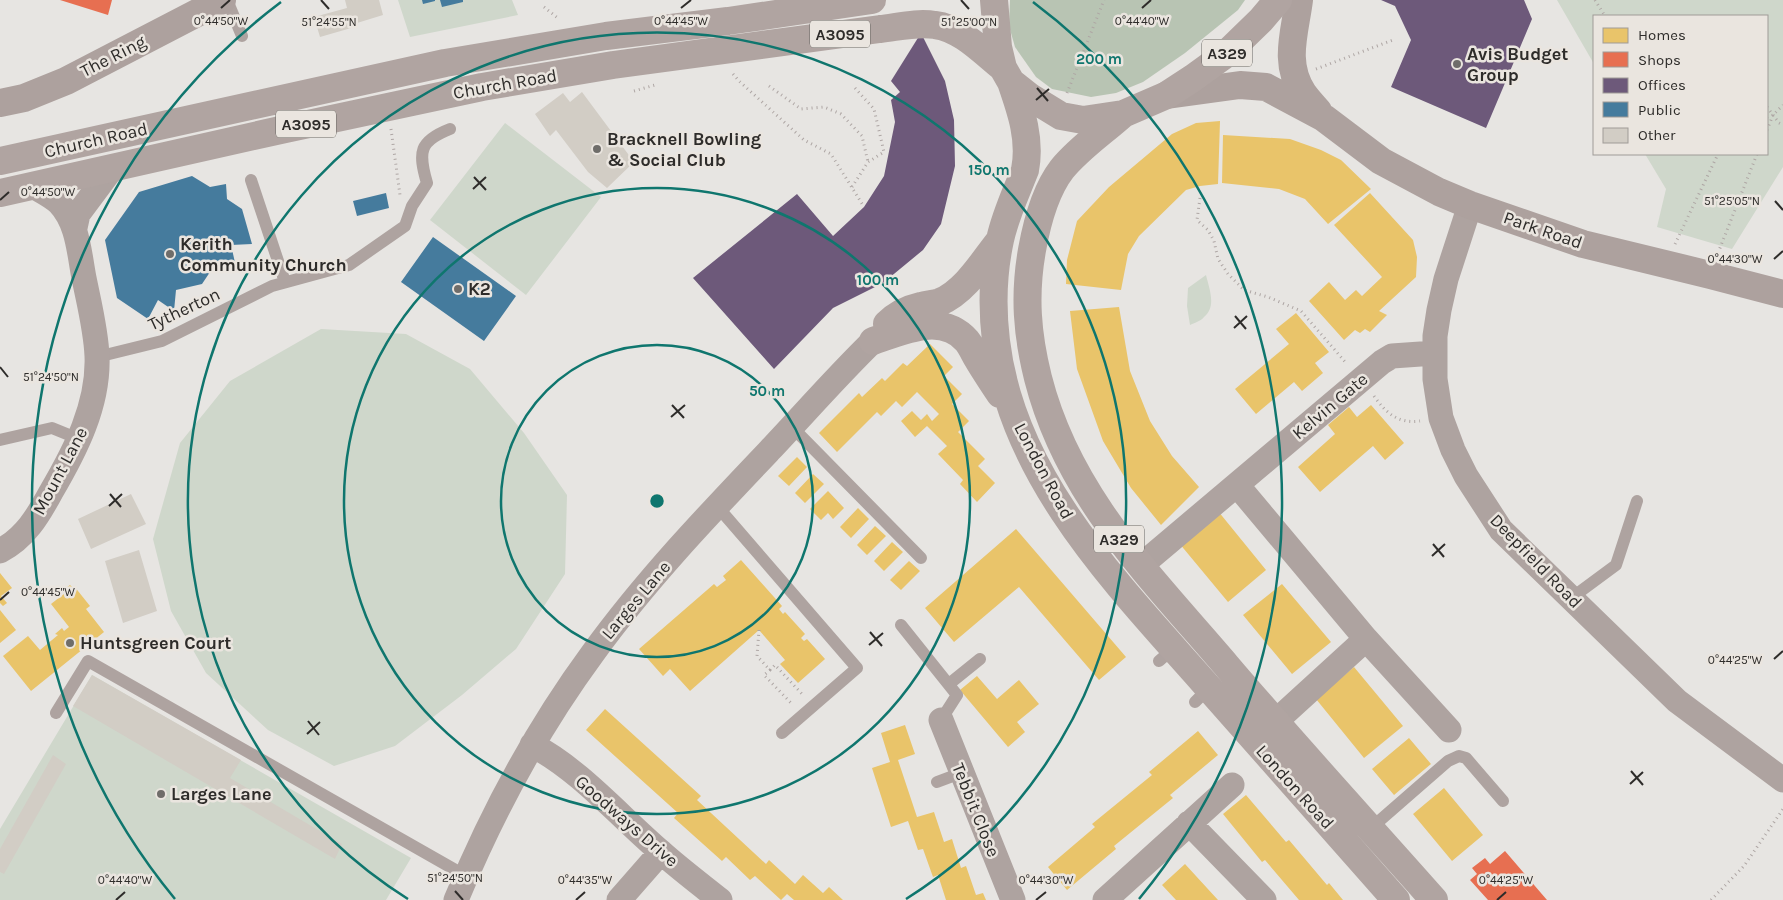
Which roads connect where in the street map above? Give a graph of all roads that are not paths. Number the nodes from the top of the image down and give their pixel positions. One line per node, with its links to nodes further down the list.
1 (222, 0): 10 (street, The Ring)
2 (227, 0): 7 (lane)
3 (872, 0): 14 (main road, Church Road / A3095)
4 (994, 0): 8 (main road, A329)
5 (1278, 0): 9 (main road, A329)
6 (1299, 0): 12 (street, Park Road)
7 (242, 36)
8 (1007, 75): 11 (main road, A329); 15 (main road, Church Road / A3095); 21 (main road, London Road / A329)
9 (1167, 95): 11 (main road, A329); 12 (street, Park Road)
10 (0, 103)
11 (1123, 114): 44 (main road, London Road / A329)
12 (1324, 118): 19 (street, Park Road)
13 (450, 128): 22 (lane, Tytherton)
14 (0, 162)
15 (112, 167): 17 (main road, Church Road / A3095); 20 (street)
16 (251, 180): 22 (lane)
17 (33, 186): 18 (main road, Church Road / A3095); 20 (street, Mount Lane)
18 (0, 193)
19 (1470, 205): 23 (street, Park Road); 25 (street, Deepfield Road)
20 (75, 228): 26 (street, Mount Lane)
21 (1000, 240): 24 (main road); 27 (main road, London Road / A329)
22 (285, 282): 26 (lane, Tytherton)
23 (1783, 294)
24 (873, 341): 27 (main road); 28 (street, Larges Lane)
25 (1435, 353): 31 (street, Kelvin Gate); 37 (street, Deepfield Road)
26 (97, 357): 29 (street, Mount Lane)
27 (1014, 416): 63 (main road, London Road / A329)
28 (792, 427): 33 (street, Larges Lane); 36 (lane)
29 (79, 439): 30 (lane); 34 (street, Mount Lane)
30 (0, 440)
31 (1237, 485): 35 (street, Kelvin Gate); 39 (street)
32 (1637, 501): 37 (lane)
33 (716, 506): 46 (lane); 47 (street, Larges Lane)
34 (0, 551)
35 (1151, 557)
36 (921, 558)
37 (1570, 599): 49 (street, Deepfield Road)
38 (901, 626): 41 (lane)
39 (1366, 639): 44 (street); 45 (street)
40 (980, 659): 41 (lane)
41 (949, 684): 43 (lane)
42 (56, 713): 56 (lane)
43 (941, 720): 48 (street, Tebbit Close)
44 (1275, 722): 54 (main road, London Road / A329)
45 (1449, 730)
46 (782, 733)
47 (532, 745): 55 (street, Goodways Drive); 56 (street, Larges Lane)
48 (961, 773): 50 (lane); 60 (street, Tebbit Close)
49 (1783, 780)
50 (937, 782)
51 (1232, 786): 53 (street)
52 (1502, 802): 54 (lane)
53 (1189, 823): 61 (street); 62 (street)
54 (1370, 828): 64 (main road, London Road / A329)
55 (661, 852): 58 (street); 59 (street, Goodways Drive)
56 (466, 876): 57 (street, Larges Lane)
57 (456, 900)
58 (619, 900)
59 (720, 900)
60 (1013, 900)
61 (1105, 900)
62 (1264, 900)
63 (1396, 900)
64 (1434, 900)

